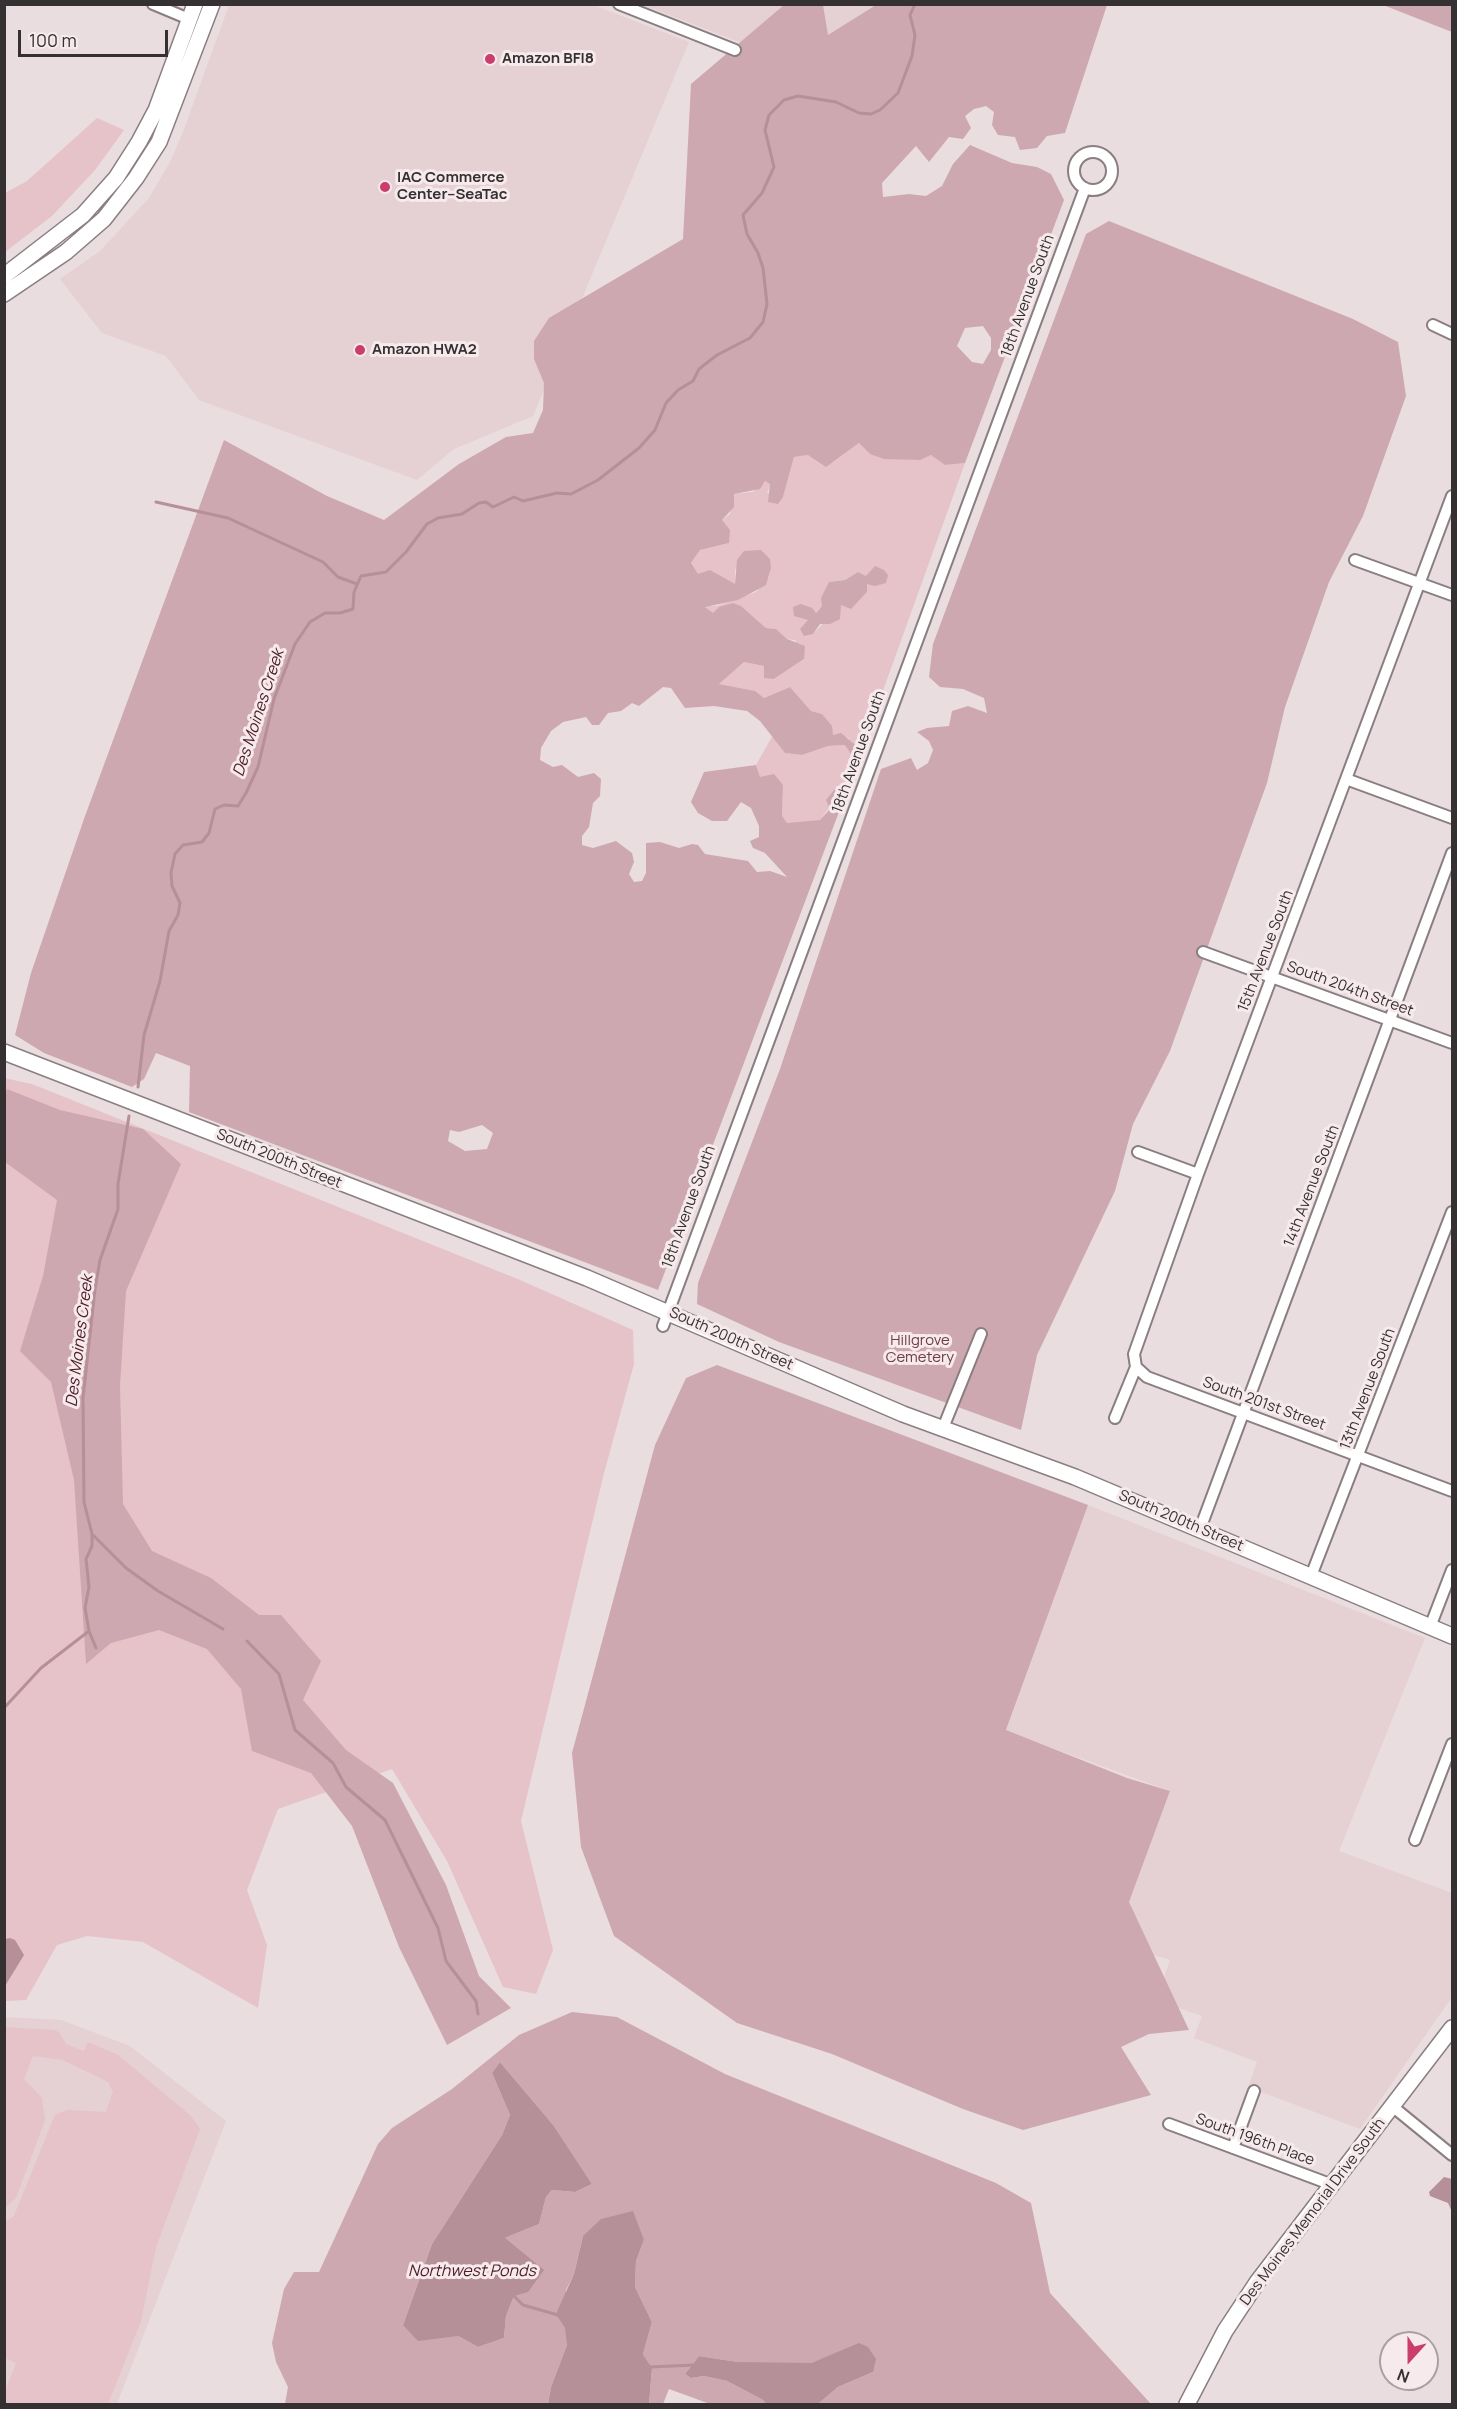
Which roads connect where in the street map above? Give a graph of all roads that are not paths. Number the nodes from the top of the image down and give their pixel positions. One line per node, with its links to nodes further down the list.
1 (153, 4): 4 (street)
2 (212, 4): 8 (main road)
3 (619, 4): 5 (street)
4 (192, 12): 7 (main road)
5 (735, 50)
6 (1084, 188): 26 (street, 18th Avenue South)
7 (4, 276)
8 (4, 294)
9 (1433, 325): 10 (street)
10 (1452, 334)
11 (1452, 496): 13 (street, 15th Avenue South)
12 (1355, 560): 13 (street)
13 (1420, 583): 14 (street); 15 (street, 15th Avenue South)
14 (1452, 595)
15 (1346, 779): 16 (street); 19 (street, 15th Avenue South)
16 (1452, 818)
17 (1452, 853): 20 (street, 14th Avenue South)
18 (1203, 952): 19 (street, South 204th Street)
19 (1272, 977): 20 (street, South 204th Street); 24 (street, 15th Avenue South)
20 (1390, 1020): 21 (street, South 204th Street); 30 (street, 14th Avenue South)
21 (1452, 1043)
22 (4, 1052): 26 (main road, South 200th Street)
23 (1138, 1152): 24 (street)
24 (1198, 1174): 29 (street, 15th Avenue South)
25 (1452, 1212): 33 (street, 13th Avenue South)
26 (667, 1310): 27 (street, 18th Avenue South); 32 (main road, South 200th Street)
27 (663, 1326)
28 (981, 1334): 32 (street)
29 (1136, 1367): 30 (street, South 201st Street); 31 (street, 15th Avenue South)
30 (1243, 1413): 33 (street, South 201st Street); 35 (street, 14th Avenue South)
31 (1115, 1418)
32 (943, 1428): 35 (main road, South 200th Street)
33 (1359, 1455): 34 (street, South 201st Street); 37 (street, 13th Avenue South)
34 (1452, 1491)
35 (1200, 1529): 37 (main road, South 200th Street)
36 (1452, 1570): 38 (street)
37 (1311, 1576): 38 (main road, South 200th Street)
38 (1430, 1627): 39 (main road, South 200th Street)
39 (1452, 1636)
40 (1452, 1744): 41 (street)
41 (1414, 1840)
42 (1452, 2028): 44 (main road, Des Moines Memorial Drive South)
43 (1254, 2091): 46 (street)
44 (1392, 2106): 47 (street); 48 (main road, Des Moines Memorial Drive South)
45 (1169, 2124): 46 (street, South 196th Place)
46 (1233, 2148): 48 (street, South 196th Place)
47 (1452, 2155)
48 (1330, 2184): 49 (main road, Des Moines Memorial Drive South)
49 (1187, 2404)

